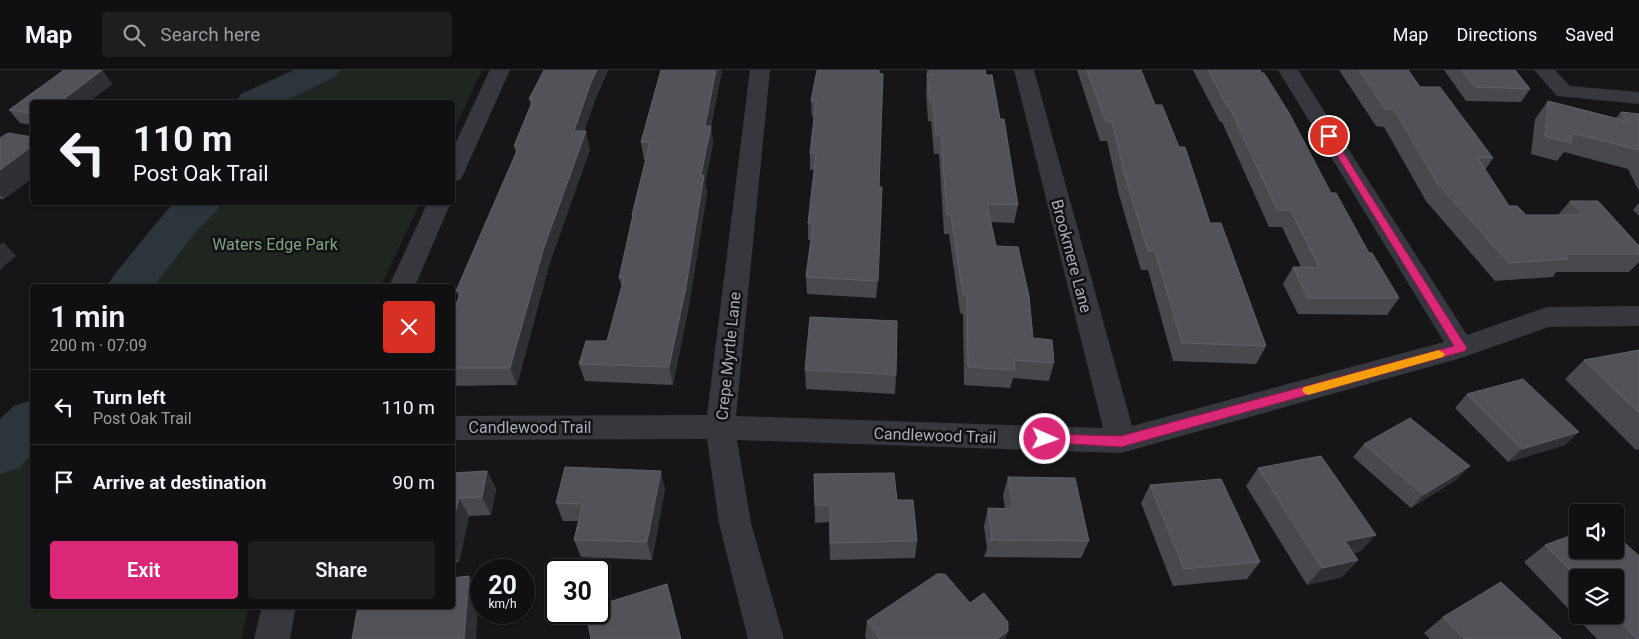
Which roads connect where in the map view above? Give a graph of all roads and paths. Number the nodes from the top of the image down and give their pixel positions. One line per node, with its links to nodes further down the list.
1 (500, 70): 7 (street)
2 (760, 70): 12 (street, Crepe Myrtle Lane)
3 (1024, 70): 14 (street, Brookmere Lane)
4 (1288, 70): 11 (street)
5 (1544, 70): 6 (street)
6 (1639, 98)
7 (455, 168)
8 (439, 205): 9 (street)
9 (403, 284)
10 (1639, 316): 11 (street, Candlewood Trail)
11 (1461, 348): 14 (street, Candlewood Trail)
12 (720, 426): 13 (street, Candlewood Trail); 14 (street, Candlewood Trail); 17 (street, Crepe Myrtle Lane)
13 (455, 428)
14 (1121, 442)
15 (278, 609): 16 (street)
16 (272, 639)
17 (766, 639)

